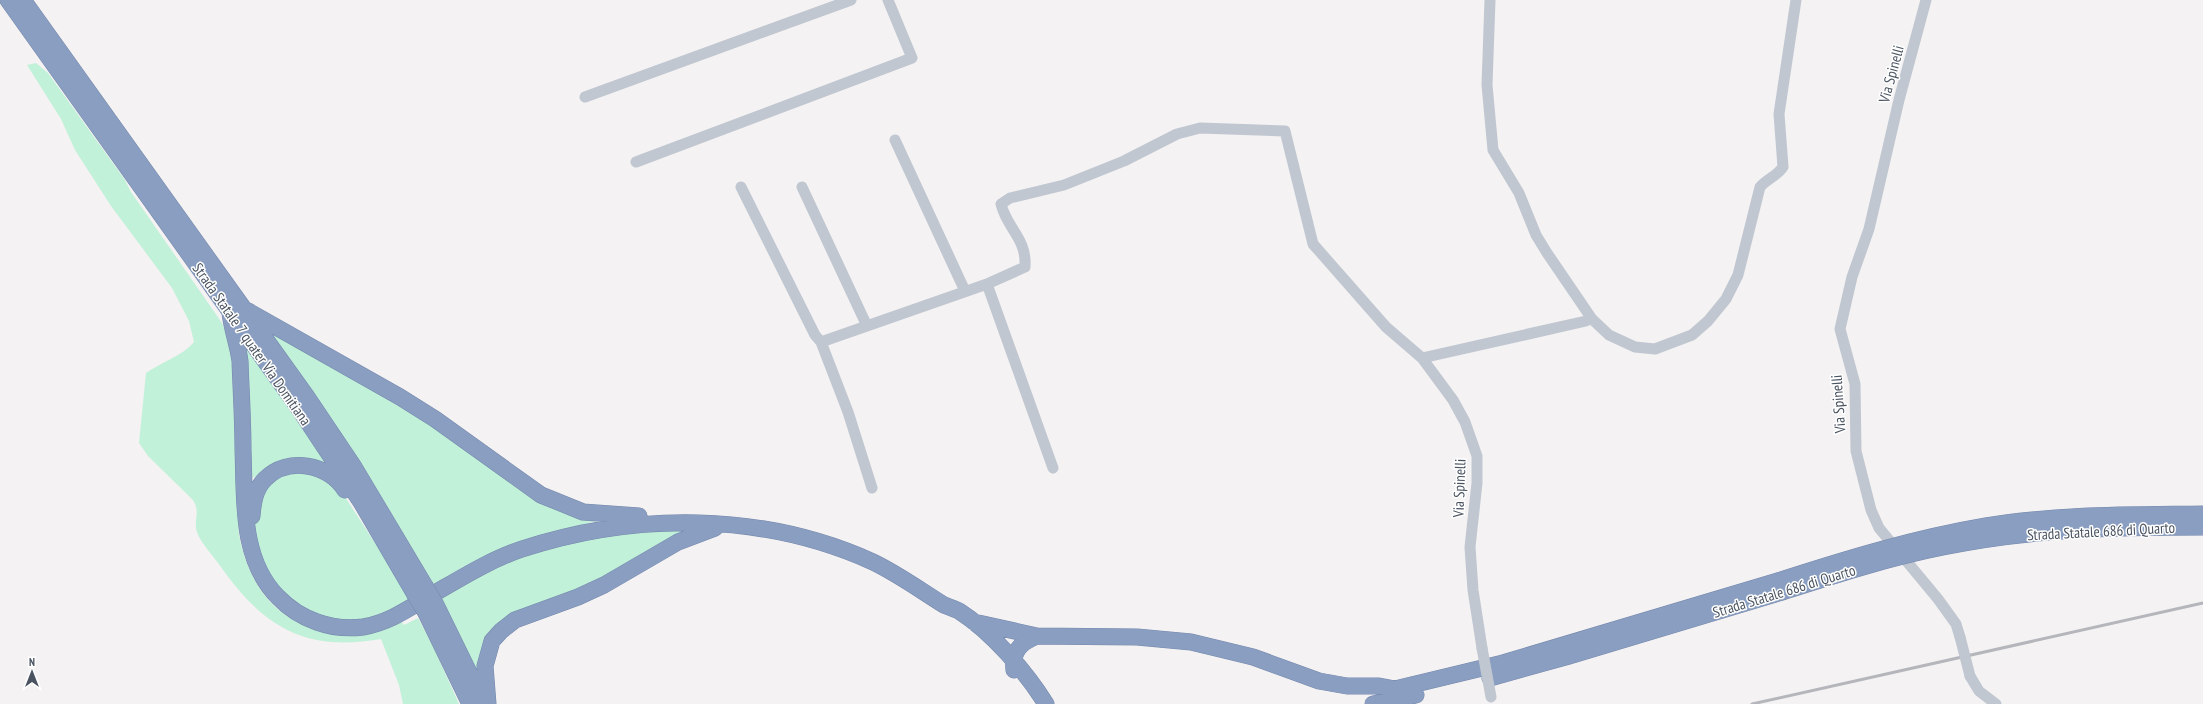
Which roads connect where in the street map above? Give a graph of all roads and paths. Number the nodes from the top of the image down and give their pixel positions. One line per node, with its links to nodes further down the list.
1 (8, 0): 15 (highway, Strada Statale 7 quater Via Domitiana)
2 (23, 0): 15 (highway, Strada Statale 7 quater Via Domitiana)
3 (851, 0): 8 (street)
4 (888, 0): 10 (street)
5 (1490, 0): 16 (street)
6 (1796, 0): 16 (street)
7 (1926, 0): 43 (street, Via Spinelli, bridge)
8 (585, 98)
9 (895, 140): 14 (street)
10 (636, 162)
11 (741, 187): 18 (street)
12 (802, 187): 17 (street)
13 (987, 284): 14 (street); 19 (street, Via Spinelli); 20 (street)
14 (965, 291): 17 (street)
15 (235, 310): 22 (highway, Strada Statale 7 quater Via Domitiana); 24 (highway); 27 (highway); 29 (highway, Strada Statale 7 quater Via Domitiana)
16 (1589, 320): 19 (street)
17 (867, 326): 18 (street)
18 (821, 342): 21 (street)
19 (1422, 358): 37 (street, Via Spinelli, bridge)
20 (1053, 468)
21 (872, 488)
22 (361, 502): 27 (highway); 29 (highway, Strada Statale 7 quater Via Domitiana)
23 (2203, 514): 28 (highway, Strada Statale 686 di Quarto, bridge)
24 (666, 523): 25 (highway); 27 (highway)
25 (726, 524): 30 (highway); 41 (highway)
26 (2203, 526): 28 (highway, Strada Statale 686 di Quarto, bridge)
27 (250, 540)
28 (1780, 586): 36 (highway, Strada Statale 686 di Quarto)
29 (420, 590): 31 (highway, Strada Statale 7 quater Via Domitiana, bridge)
30 (946, 605): 32 (highway); 35 (highway)
31 (431, 608): 39 (highway, Strada Statale 7 quater Via Domitiana); 40 (highway, Strada Statale 7 quater Via Domitiana)
32 (972, 622): 33 (highway); 34 (highway)
33 (1037, 636): 34 (highway); 36 (highway)
34 (1013, 661): 35 (highway); 38 (highway)
35 (1015, 679): 38 (highway)
36 (1394, 697): 42 (highway, Strada Statale 686 di Quarto)
37 (1491, 701)
38 (1038, 702)
39 (470, 704)
40 (484, 704)
41 (488, 704)
42 (1373, 704)
43 (1996, 704)

